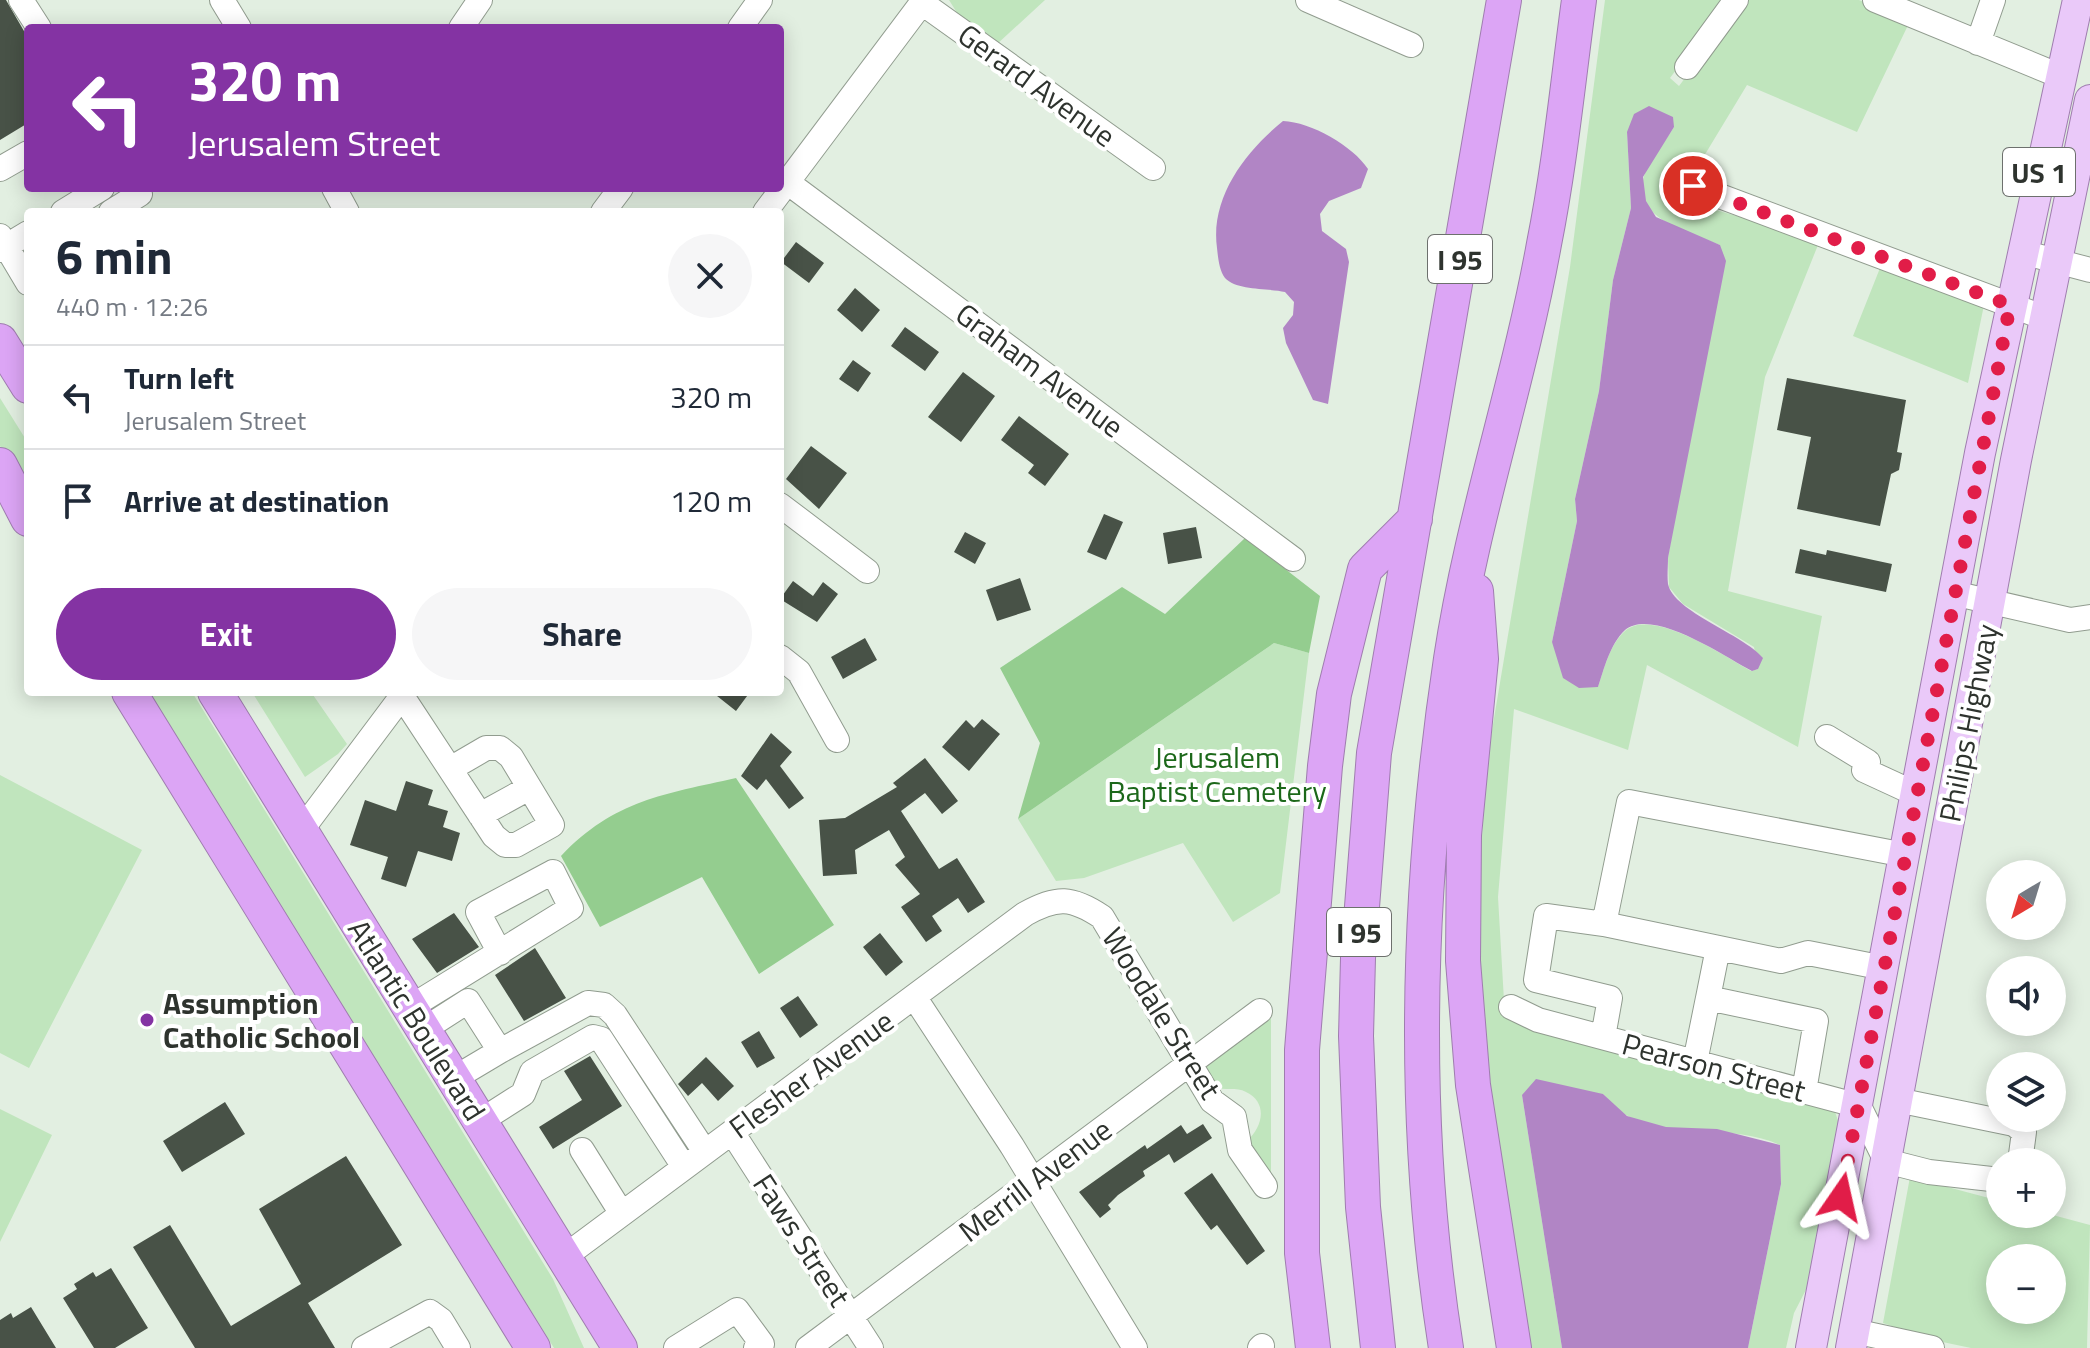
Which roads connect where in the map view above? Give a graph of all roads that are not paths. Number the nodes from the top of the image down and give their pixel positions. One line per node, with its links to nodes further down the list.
1 (21, 0): 13 (street)
2 (222, 0): 14 (street)
3 (480, 0): 15 (street)
4 (760, 0): 16 (street)
5 (1308, 0): 18 (street)
6 (1504, 0): 48 (highway, I 95)
7 (1579, 0): 50 (highway, I 95)
8 (1736, 0): 19 (street)
9 (1875, 0): 17 (street)
10 (1993, 0): 17 (street)
11 (2078, 0): 20 (main road, Philips Highway / US 1)
12 (923, 1): 23 (street, Gerard Avenue); 25 (street)
13 (36, 24)
14 (237, 24)
15 (464, 24)
16 (743, 24)
17 (1978, 43): 20 (street)
18 (1411, 45)
19 (1687, 67)
20 (2060, 76): 34 (main road, Philips Highway / US 1)
21 (2090, 100): 35 (main road, Philips Highway / US 1)
22 (24, 155): 24 (street)
23 (1153, 168)
24 (0, 169)
25 (787, 182): 26 (street); 51 (street, Graham Avenue)
26 (784, 186)
27 (1693, 186): 38 (street)
28 (96, 192): 30 (street)
29 (143, 198): 31 (street)
30 (70, 208)
31 (120, 208)
32 (24, 235): 33 (street)
33 (2, 244): 37 (street)
34 (2022, 252): 35 (street); 38 (main road, Philips Highway / US 1)
35 (2056, 260): 36 (street); 39 (main road, Philips Highway / US 1)
36 (2090, 270)
37 (24, 271)
38 (2010, 305): 39 (street); 53 (main road, Philips Highway / US 1)
39 (2045, 318): 54 (main road, Philips Highway / US 1)
40 (0, 341): 42 (highway)
41 (0, 364): 43 (highway)
42 (24, 380)
43 (24, 383)
44 (0, 465): 47 (highway)
45 (0, 500): 49 (main road)
46 (784, 508): 52 (street)
47 (24, 511)
48 (1415, 519): 98 (highway); 116 (highway, I 95)
49 (24, 533)
50 (1473, 551): 117 (highway, I 95); 118 (highway)
51 (1293, 559)
52 (867, 571)
53 (1953, 593): 54 (street); 65 (main road, Philips Highway / US 1)
54 (1990, 602): 55 (street); 85 (main road, Philips Highway / US 1)
55 (2083, 624)
56 (784, 660): 62 (street)
57 (131, 696): 107 (highway)
58 (217, 696): 67 (highway, Atlantic Boulevard)
59 (402, 696): 67 (street)
60 (405, 696): 63 (street)
61 (1827, 737): 65 (street)
62 (837, 740)
63 (450, 769): 64 (street); 66 (street)
64 (529, 788): 66 (street); 66 (street)
65 (1916, 794): 68 (main road, Philips Highway / US 1)
66 (480, 815)
67 (300, 832): 78 (highway, Atlantic Boulevard)
68 (1905, 855): 70 (street); 73 (main road, Philips Highway / US 1)
69 (1063, 901): 74 (street, Flesher Avenue); 82 (street, Woodale Street)
70 (1604, 924): 71 (street); 79 (street)
71 (1718, 948): 73 (street); 75 (street)
72 (500, 953): 78 (street)
73 (1884, 968): 86 (main road, Philips Highway / US 1)
74 (915, 998): 88 (street, Flesher Avenue); 95 (street)
75 (1708, 998): 81 (street); 84 (street)
76 (1511, 1007): 79 (street, Pearson Street)
77 (1260, 1011): 82 (street, Merrill Avenue)
78 (416, 1019): 80 (street); 83 (highway, Atlantic Boulevard)
79 (1603, 1037): 81 (street, Pearson Street)
80 (500, 1051): 83 (street); 91 (street)
81 (1695, 1062): 84 (street, Pearson Street)
82 (1189, 1065): 95 (street, Merrill Avenue); 96 (street, Woodale Street)
83 (453, 1079): 87 (highway, Atlantic Boulevard)
84 (1804, 1091): 86 (street, Pearson Street)
85 (1897, 1100): 89 (street); 92 (main road, Philips Highway / US 1)
86 (1859, 1106): 92 (street); 119 (main road, Philips Highway / US 1)
87 (479, 1122): 93 (street); 99 (highway, Atlantic Boulevard)
88 (732, 1132): 91 (street, Flesher Avenue); 101 (street, Faws Street)
89 (2022, 1148)
90 (582, 1150): 97 (street)
91 (705, 1152): 93 (street, Flesher Avenue)
92 (1886, 1161): 94 (street); 102 (main road, Philips Highway / US 1)
93 (684, 1167): 97 (street, Flesher Avenue)
94 (1986, 1178)
95 (1033, 1182): 101 (street, Merrill Avenue); 113 (street)
96 (1265, 1186)
97 (622, 1214): 99 (street, Flesher Avenue)
98 (1302, 1253): 114 (highway); 115 (highway)
99 (564, 1257): 100 (highway, Atlantic Boulevard)
100 (597, 1312): 108 (street); 109 (highway, Atlantic Boulevard)
101 (851, 1316): 111 (street, Merrill Avenue); 112 (street, Faws Street)
102 (1852, 1339): 103 (street)
103 (1905, 1345): 120 (street)
104 (761, 1347): 110 (street)
105 (364, 1348): 106 (street)
106 (458, 1348)
107 (533, 1348)
108 (609, 1348)
109 (620, 1348)
110 (676, 1348)
111 (808, 1348)
112 (871, 1348)
113 (1135, 1348)
114 (1298, 1348)
115 (1313, 1348)
116 (1378, 1348)
117 (1446, 1348)
118 (1514, 1348)
119 (1811, 1348)
120 (1932, 1348)

